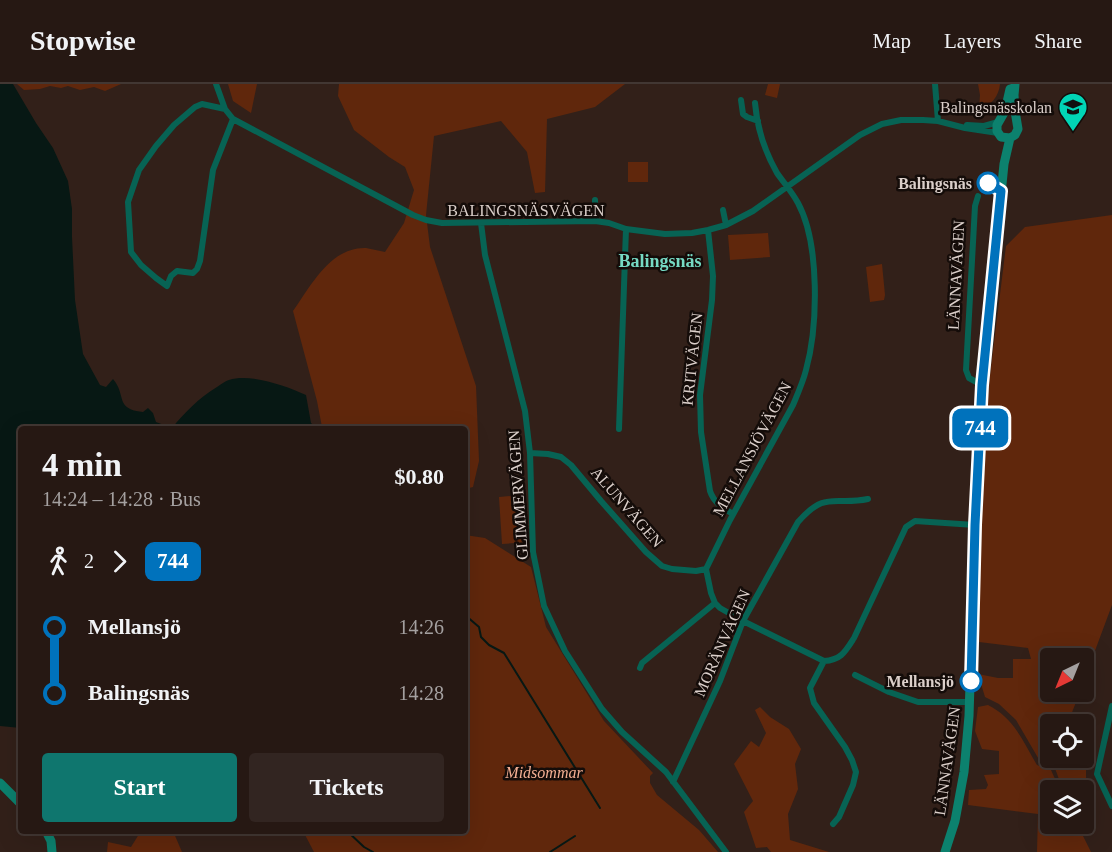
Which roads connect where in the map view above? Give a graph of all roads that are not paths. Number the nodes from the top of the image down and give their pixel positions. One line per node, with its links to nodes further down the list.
1 (216, 84): 6 (street, BALINGSNÄSVÄGEN)
2 (934, 84): 9 (street)
3 (1013, 84): 10 (main road, LÄNNAVÄGEN); 11 (main road, LÄNNAVÄGEN)
4 (741, 100): 8 (street, MELLANSJÖVÄGEN)
5 (755, 103): 8 (street, MELLANSJÖVÄGEN)
6 (225, 109): 7 (street, BALINGSNÄSVÄGEN); 7 (street)
7 (233, 119): 19 (street, BALINGSNÄSVÄGEN)
8 (758, 121): 14 (street, MELLANSJÖVÄGEN)
9 (938, 121): 12 (street, BALINGSNÄSVÄGEN); 14 (street, BALINGSNÄSVÄGEN)
10 (1000, 121): 11 (main road); 12 (street, BALINGSNÄSVÄGEN); 13 (main road, LÄNNAVÄGEN)
11 (1016, 121): 13 (main road, LÄNNAVÄGEN)
12 (954, 125): 13 (street, BALINGSNÄSVÄGEN)
13 (1003, 136): 23 (main road, LÄNNAVÄGEN)
14 (787, 187): 20 (street, BALINGSNÄSVÄGEN); 27 (street, MELLANSJÖVÄGEN)
15 (978, 196): 23 (street, LÄNNAVÄGEN)
16 (595, 200): 18 (street)
17 (723, 210): 20 (street)
18 (595, 221): 19 (street, BALINGSNÄSVÄGEN); 21 (street, BALINGSNÄSVÄGEN)
19 (481, 223): 25 (street, GLIMMERVÄGEN)
20 (726, 225): 22 (street, BALINGSNÄSVÄGEN)
21 (626, 229): 22 (street, BALINGSNÄSVÄGEN); 24 (street)
22 (708, 230): 27 (street, KRITVÄGEN)
23 (982, 385): 28 (main road, LÄNNAVÄGEN)
24 (619, 429)
25 (530, 453): 29 (street, ALUNVÄGEN); 37 (street, GLIMMERVÄGEN)
26 (868, 499): 31 (street, MORÄNVÄGEN)
27 (734, 514): 29 (street, MELLANSJÖVÄGEN)
28 (975, 525): 32 (street); 35 (main road, LÄNNAVÄGEN)
29 (706, 569): 30 (street)
30 (715, 603): 31 (street); 33 (street)
31 (743, 621): 32 (street); 37 (street, MORÄNVÄGEN)
32 (824, 662): 41 (street)
33 (639, 668)
34 (855, 675): 35 (street)
35 (970, 702): 45 (main road, LÄNNAVÄGEN)
36 (1112, 706): 40 (street)
37 (673, 782): 44 (street, GLIMMERVÄGEN)
38 (0, 783): 39 (main road)
39 (18, 801)
40 (1112, 806)
41 (833, 824)
42 (48, 834): 43 (main road)
43 (52, 852)
44 (726, 852)
45 (945, 852)

